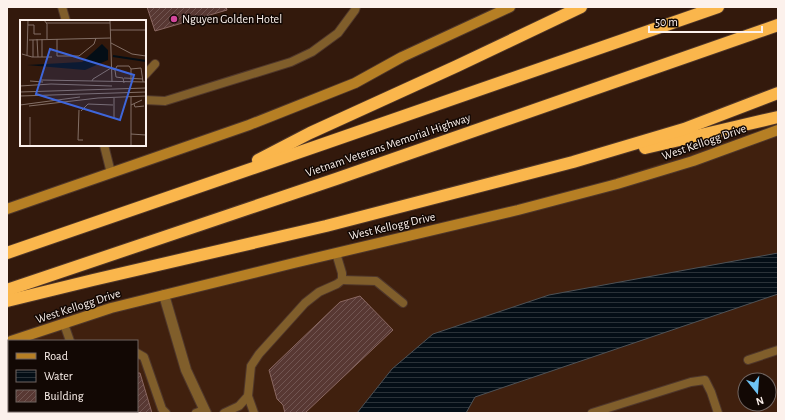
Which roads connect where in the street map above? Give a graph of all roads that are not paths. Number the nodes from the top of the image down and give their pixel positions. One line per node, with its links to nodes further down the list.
1 (62, 7): 6 (lane)
2 (356, 7): 11 (lane)
3 (510, 7): 16 (main road)
4 (581, 7): 17 (highway)
5 (718, 7): 17 (highway, Vietnam Veterans Memorial Highway)
6 (66, 20)
7 (778, 25): 22 (highway, Vietnam Veterans Memorial Highway)
8 (155, 64): 9 (lane)
9 (146, 74)
10 (778, 93): 15 (highway)
11 (146, 100)
12 (778, 117): 15 (highway)
13 (778, 130): 20 (main road, West Kellogg Drive)
14 (104, 146): 16 (lane)
15 (573, 162): 24 (highway)
16 (111, 173): 18 (main road)
17 (222, 178): 19 (highway, Vietnam Veterans Memorial Highway)
18 (7, 209)
19 (7, 253)
20 (336, 253): 21 (lane); 23 (main road, West Kellogg Drive)
21 (342, 280): 25 (lane); 32 (lane)
22 (7, 290)
23 (164, 295): 26 (main road, West Kellogg Drive); 33 (street)
24 (7, 301)
25 (403, 303)
26 (64, 324): 27 (main road, West Kellogg Drive); 28 (lane)
27 (15, 340)
28 (70, 340)
29 (778, 350): 31 (lane)
30 (138, 354): 34 (lane)
31 (748, 360)
32 (248, 396): 35 (lane); 36 (lane)
33 (202, 412)
34 (166, 413)
35 (224, 413)
36 (254, 413)
37 (592, 413): 38 (lane)
38 (718, 413)

